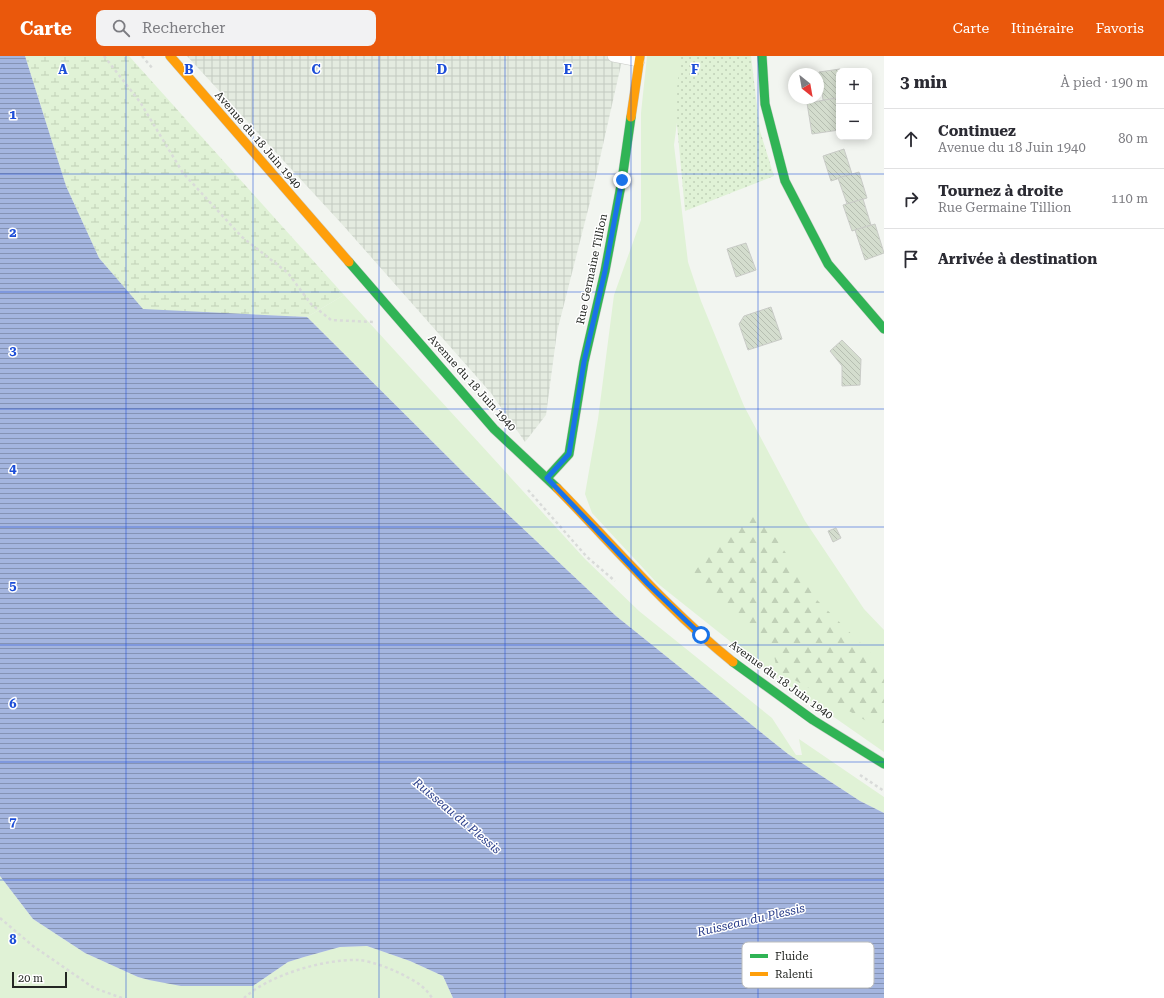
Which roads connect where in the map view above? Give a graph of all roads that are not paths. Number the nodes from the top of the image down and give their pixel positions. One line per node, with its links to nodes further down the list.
1 (170, 56): 6 (street, Avenue du 18 Juin 1940)
2 (613, 56): 4 (lane)
3 (762, 56): 5 (street)
4 (640, 58): 6 (street, Rue Germaine Tillion)
5 (884, 329)
6 (547, 478): 7 (street, Avenue du 18 Juin 1940)
7 (884, 764)

